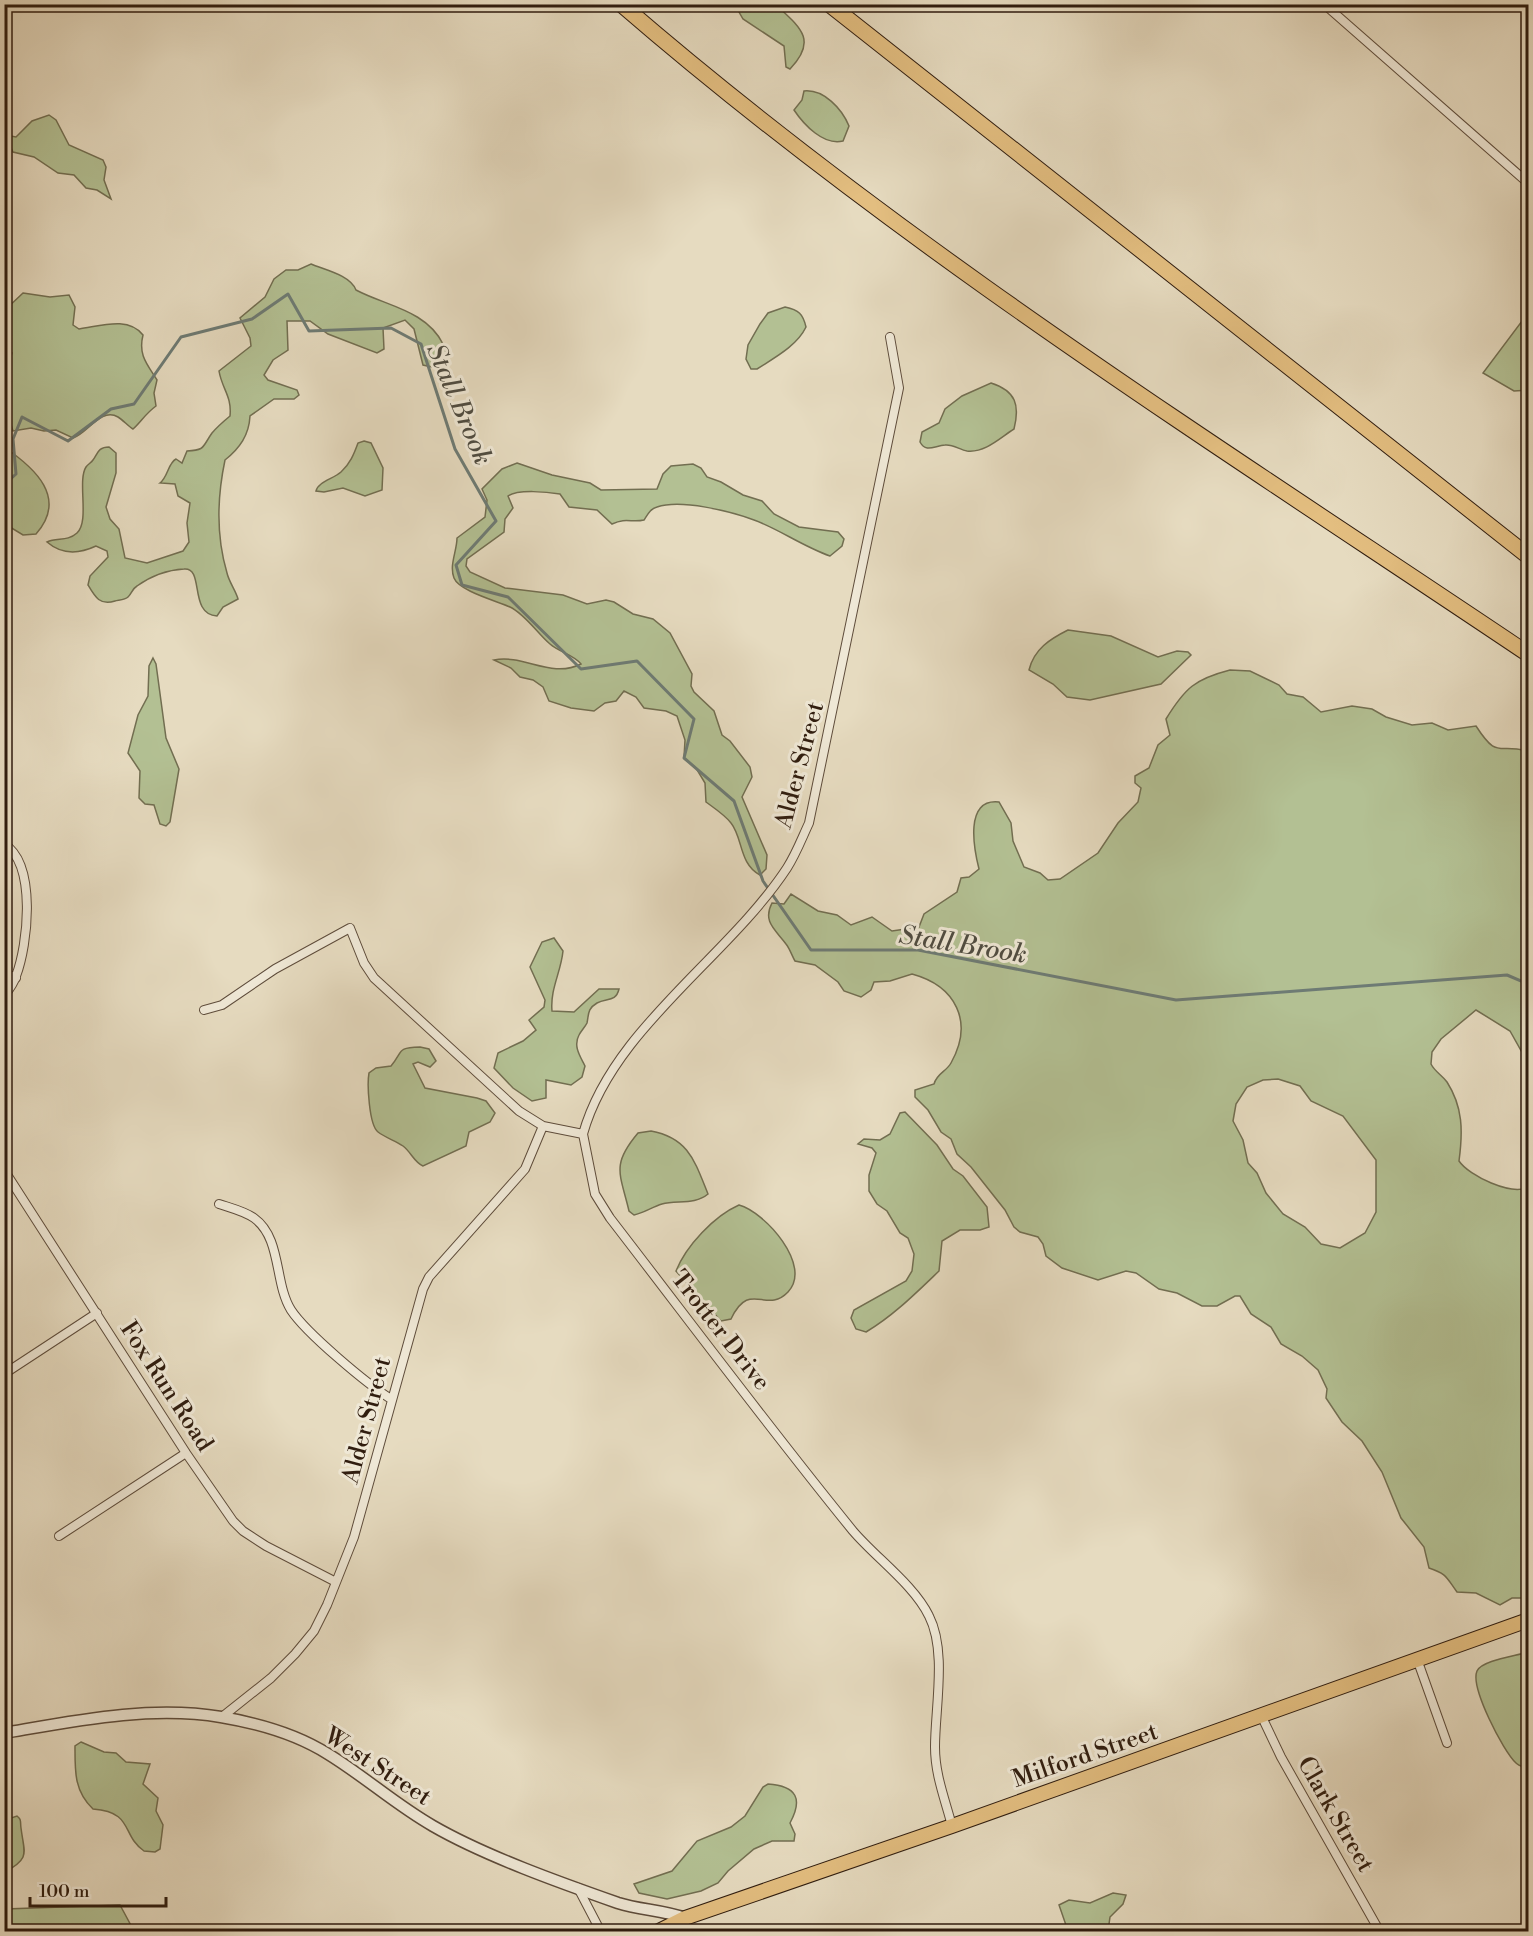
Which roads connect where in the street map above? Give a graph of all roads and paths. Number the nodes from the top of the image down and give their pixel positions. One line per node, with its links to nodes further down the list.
1 (621, 4): 7 (highway)
2 (829, 4): 6 (highway)
3 (1324, 4): 4 (street)
4 (1528, 183)
5 (890, 337): 14 (street, Alder Street)
6 (1528, 556)
7 (1528, 654)
8 (4, 844): 10 (street)
9 (4, 973): 10 (street)
10 (16, 978): 11 (street)
11 (4, 996)
12 (204, 1010): 13 (street)
13 (543, 1126): 14 (street); 19 (street, Alder Street)
14 (583, 1134): 29 (street, Trotter Drive)
15 (4, 1170): 17 (street, Fox Run Road)
16 (219, 1204): 19 (street)
17 (97, 1313): 18 (street); 20 (street, Fox Run Road)
18 (4, 1374)
19 (391, 1399): 22 (street, Alder Street)
20 (186, 1453): 21 (street); 22 (street, Fox Run Road)
21 (59, 1536)
22 (336, 1582): 26 (street, Alder Street)
23 (1528, 1620): 24 (main road, Milford Street)
24 (1417, 1659): 25 (main road, Milford Street); 28 (street)
25 (1261, 1715): 29 (main road, Milford Street); 34 (street, Clark Street)
26 (222, 1717): 27 (street, West Street); 30 (street, West Street)
27 (4, 1733)
28 (1447, 1743)
29 (952, 1826): 31 (main road, Milford Street)
30 (578, 1888): 31 (street, West Street); 32 (street)
31 (685, 1918): 33 (main road, Milford Street)
32 (601, 1932)
33 (657, 1932)
34 (1380, 1932)

